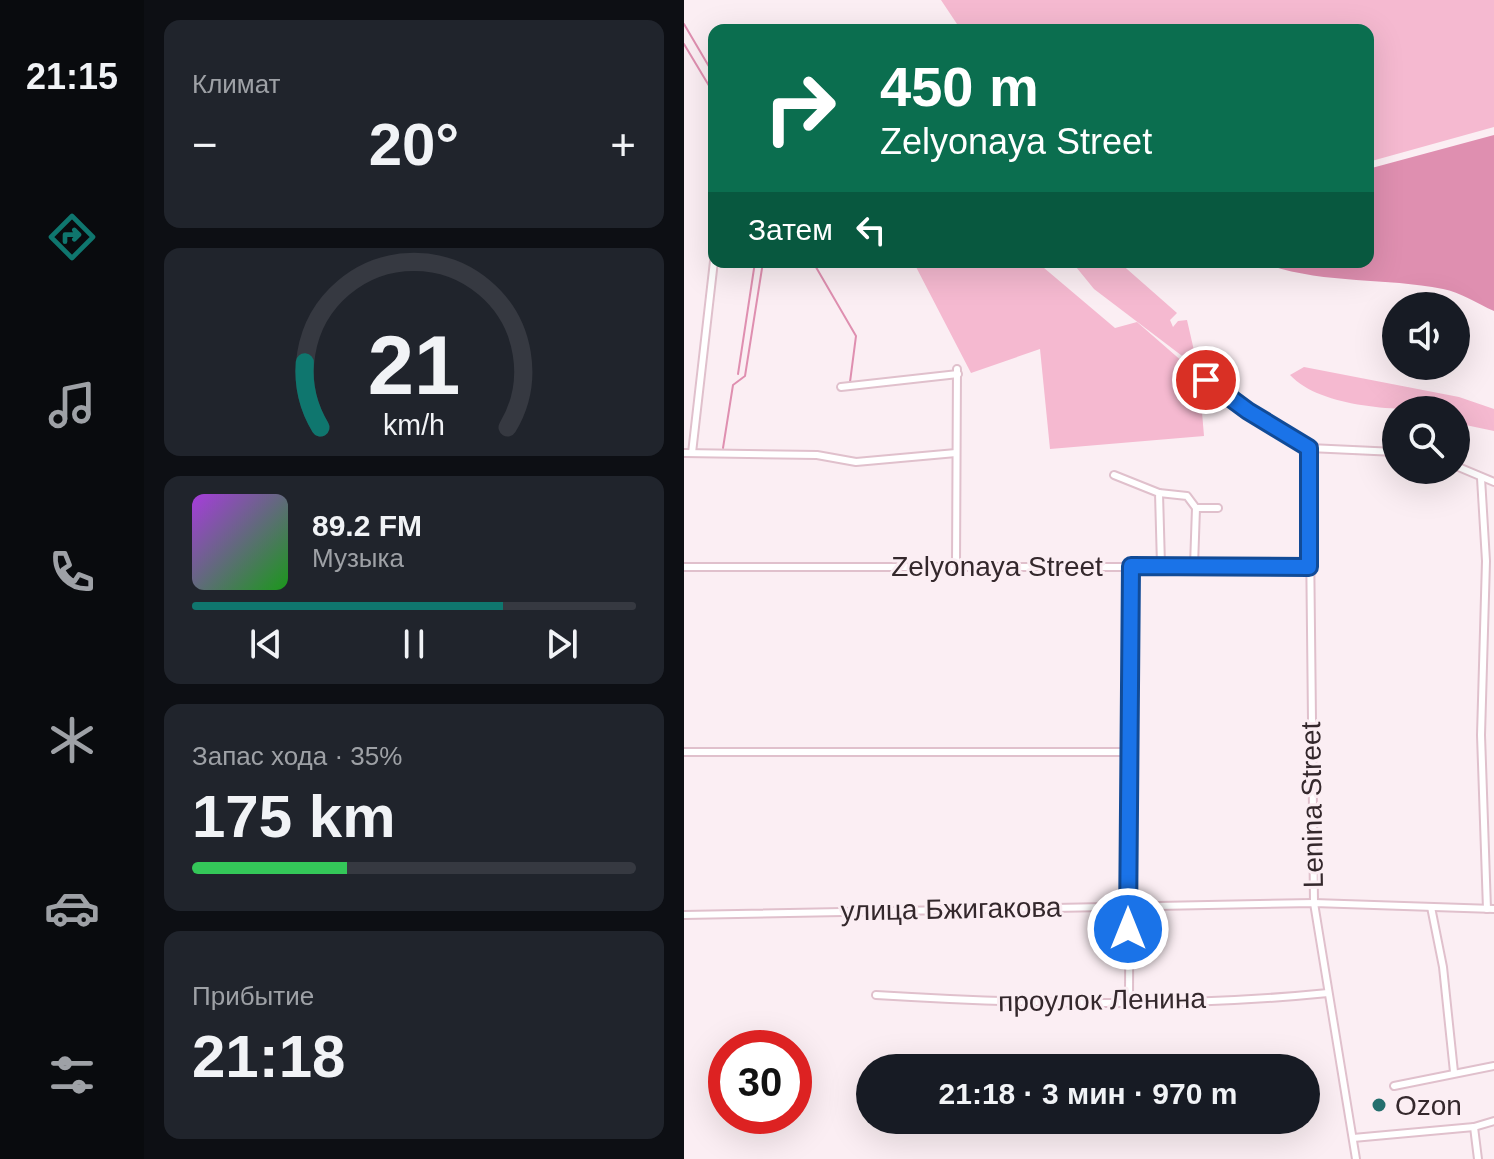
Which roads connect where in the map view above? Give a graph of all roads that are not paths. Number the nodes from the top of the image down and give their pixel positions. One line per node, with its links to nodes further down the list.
1 (713, 268): 6 (street)
2 (1206, 380): 4 (street)
3 (841, 387): 7 (street)
4 (1309, 448): 5 (street); 22 (street, Lenina Street)
5 (1382, 451)
6 (688, 453): 7 (street)
7 (956, 453): 17 (street)
8 (1470, 473): 10 (street)
9 (1114, 475): 12 (street)
10 (1481, 478): 11 (street); 15 (street)
11 (1494, 482)
12 (1159, 493): 13 (street); 18 (street)
13 (1196, 508): 14 (street); 20 (street)
14 (1218, 508)
15 (1486, 561): 16 (street); 28 (street)
16 (1494, 563)
17 (956, 565): 19 (street, Zelyonaya Street); 21 (street, Zelyonaya Street)
18 (1161, 565): 19 (street, Zelyonaya Street); 20 (street, Zelyonaya Street)
19 (1131, 566): 24 (street)
20 (1194, 566): 22 (street, Zelyonaya Street)
21 (684, 567)
22 (1309, 567): 25 (street, Lenina Street)
23 (684, 752): 24 (street)
24 (1130, 752): 26 (street)
25 (1314, 903): 26 (street, улица Бжигакова); 27 (street, улица Бжигакова); 30 (street, Lenina Street)
26 (1127, 905): 29 (street, улица Бжигакова); 32 (street)
27 (1431, 907): 28 (street, улица Бжигакова); 34 (street)
28 (1491, 909)
29 (684, 915)
30 (1328, 993): 32 (street, проулок Ленина); 39 (street, Lenina Street)
31 (876, 995): 32 (street, проулок Ленина)
32 (1129, 1001)
33 (1494, 1066): 34 (street); 35 (street)
34 (1454, 1072): 36 (street)
35 (1494, 1077)
36 (1394, 1086)
37 (1494, 1121): 38 (street)
38 (1474, 1127): 39 (street); 41 (street)
39 (1353, 1138): 40 (street, Lenina Street)
40 (1356, 1159)
41 (1478, 1159)

